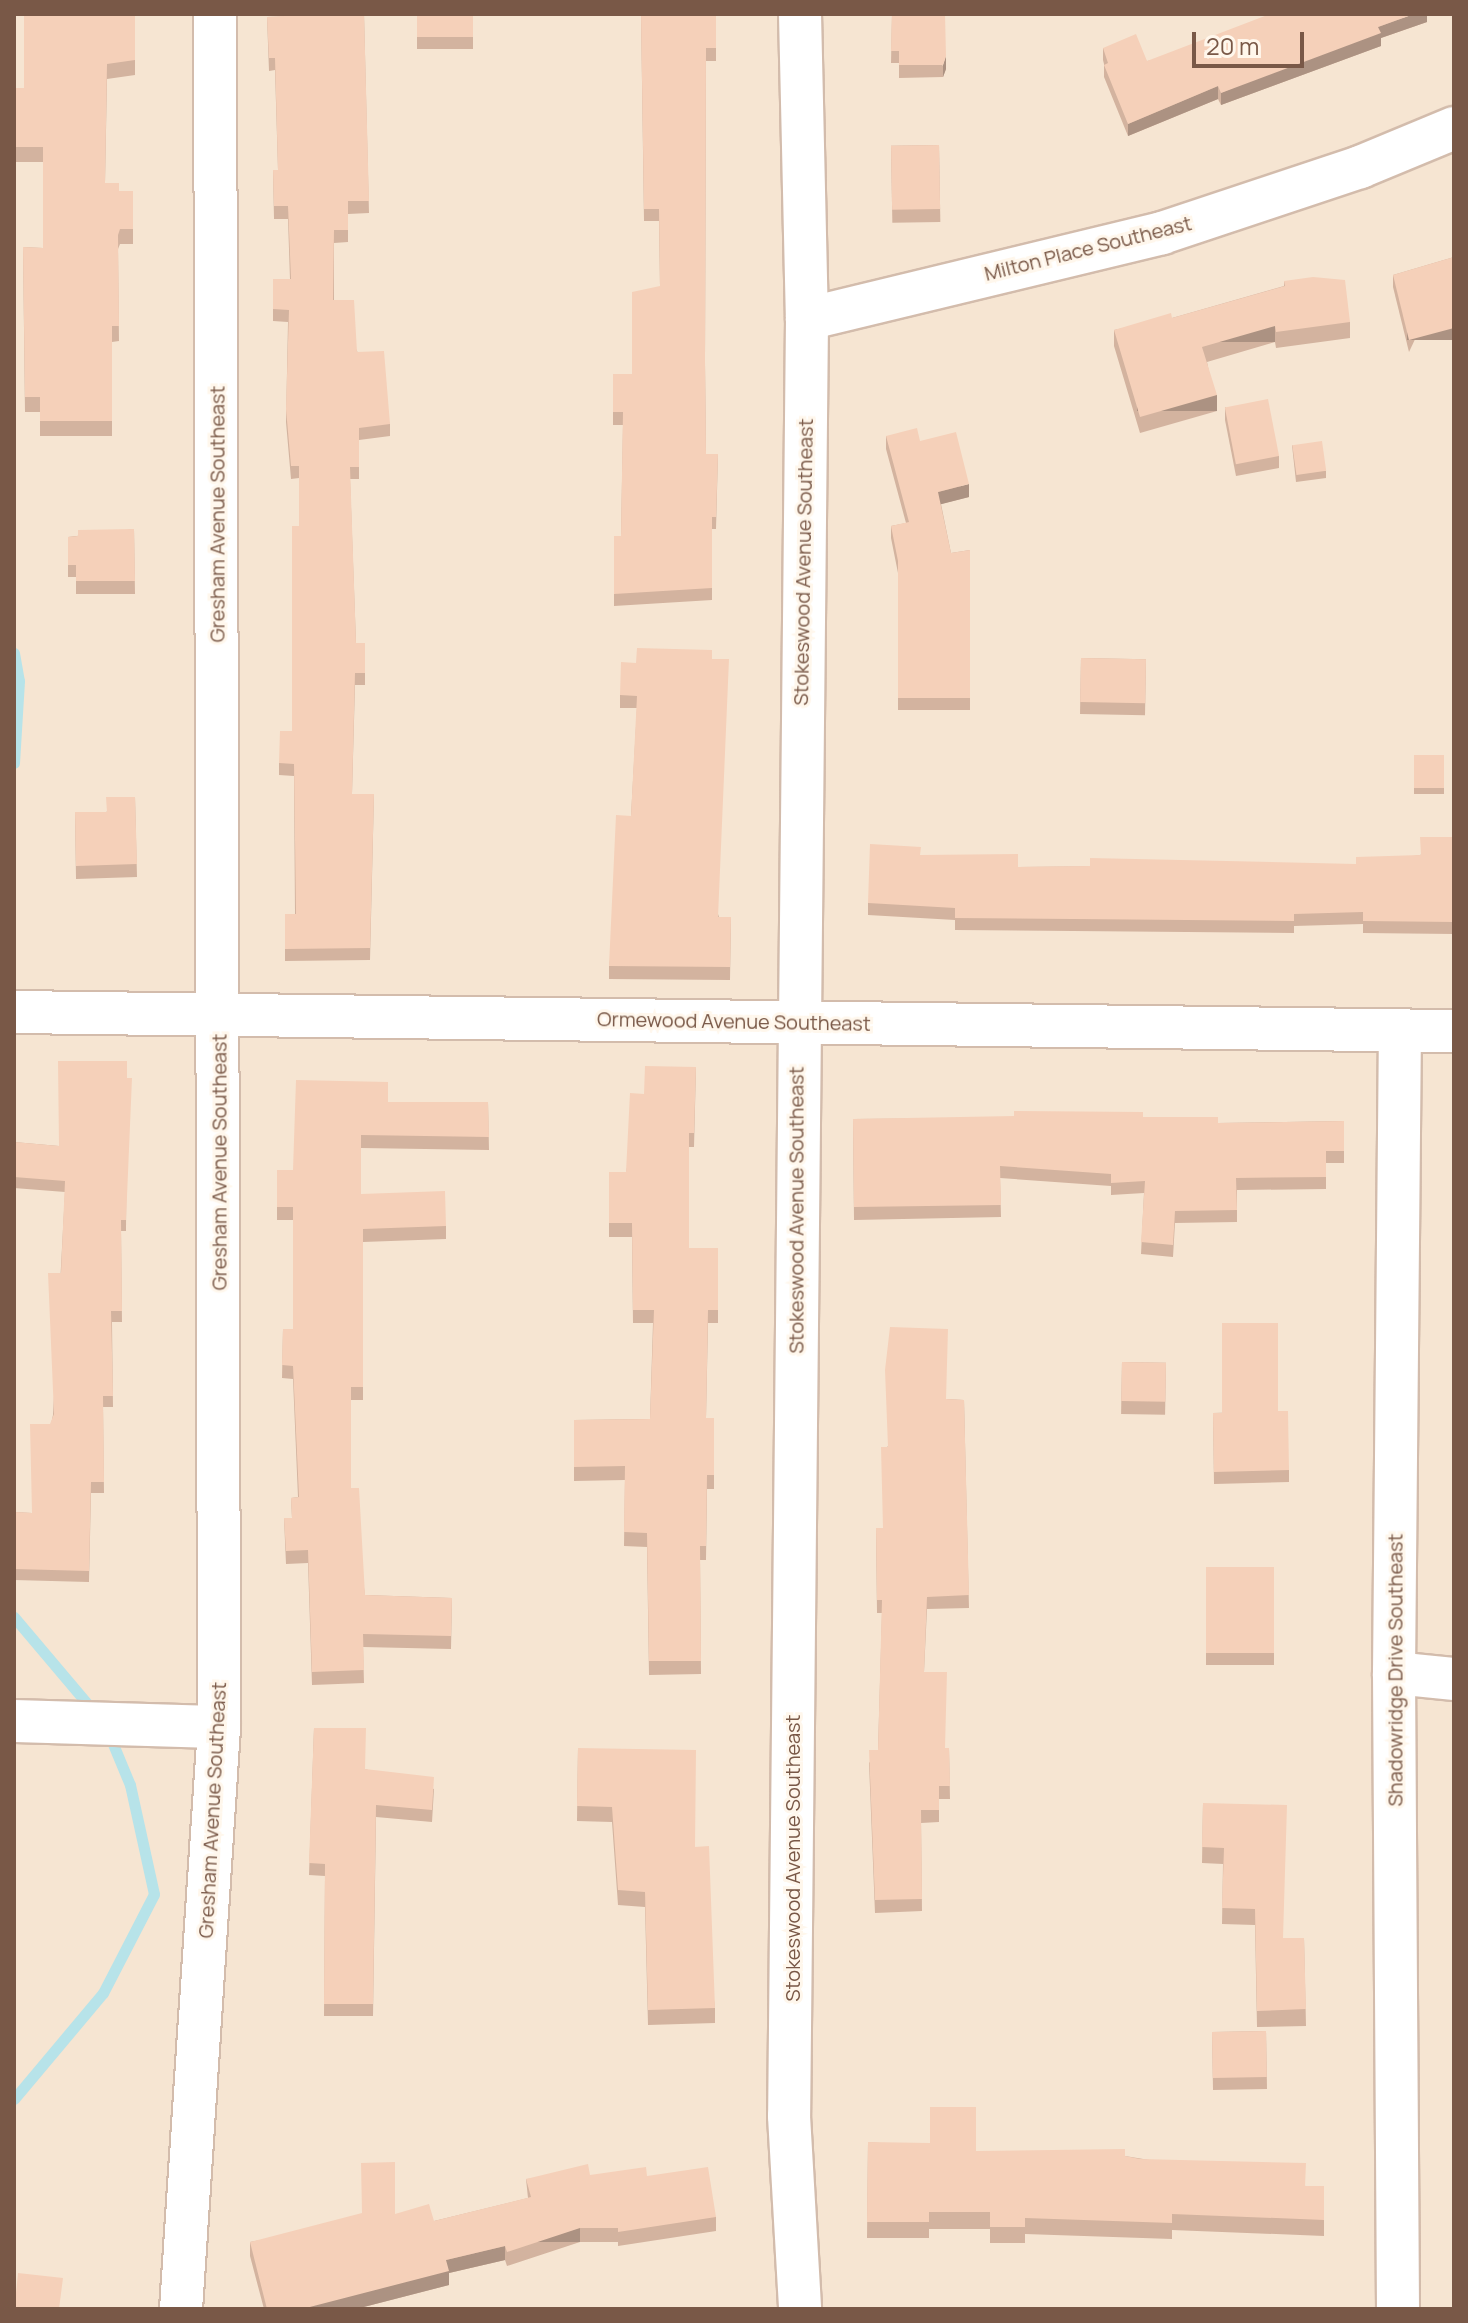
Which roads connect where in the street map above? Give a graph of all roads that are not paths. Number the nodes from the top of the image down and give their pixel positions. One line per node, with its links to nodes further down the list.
1 (215, 14): 6 (street, Gresham Avenue Southeast)
2 (800, 14): 4 (street, Stokeswood Avenue Southeast)
3 (1454, 128): 4 (street, Milton Place Southeast)
4 (807, 319): 7 (street, Stokeswood Avenue Southeast)
5 (14, 1012): 6 (street, Ormewood Avenue Southeast)
6 (219, 1014): 7 (street, Ormewood Avenue Southeast); 13 (street, Gresham Avenue Southeast)
7 (797, 1022): 8 (street, Ormewood Avenue Southeast); 15 (street, Stokeswood Avenue Southeast)
8 (1400, 1030): 9 (street, Ormewood Avenue Southeast); 10 (street, Shadowridge Drive Southeast)
9 (1454, 1031)
10 (1394, 1673): 11 (street); 16 (street, Shadowridge Drive Southeast)
11 (1454, 1679)
12 (14, 1721): 13 (street)
13 (219, 1727): 14 (street, Gresham Avenue Southeast)
14 (181, 2309)
15 (800, 2309)
16 (1398, 2309)

